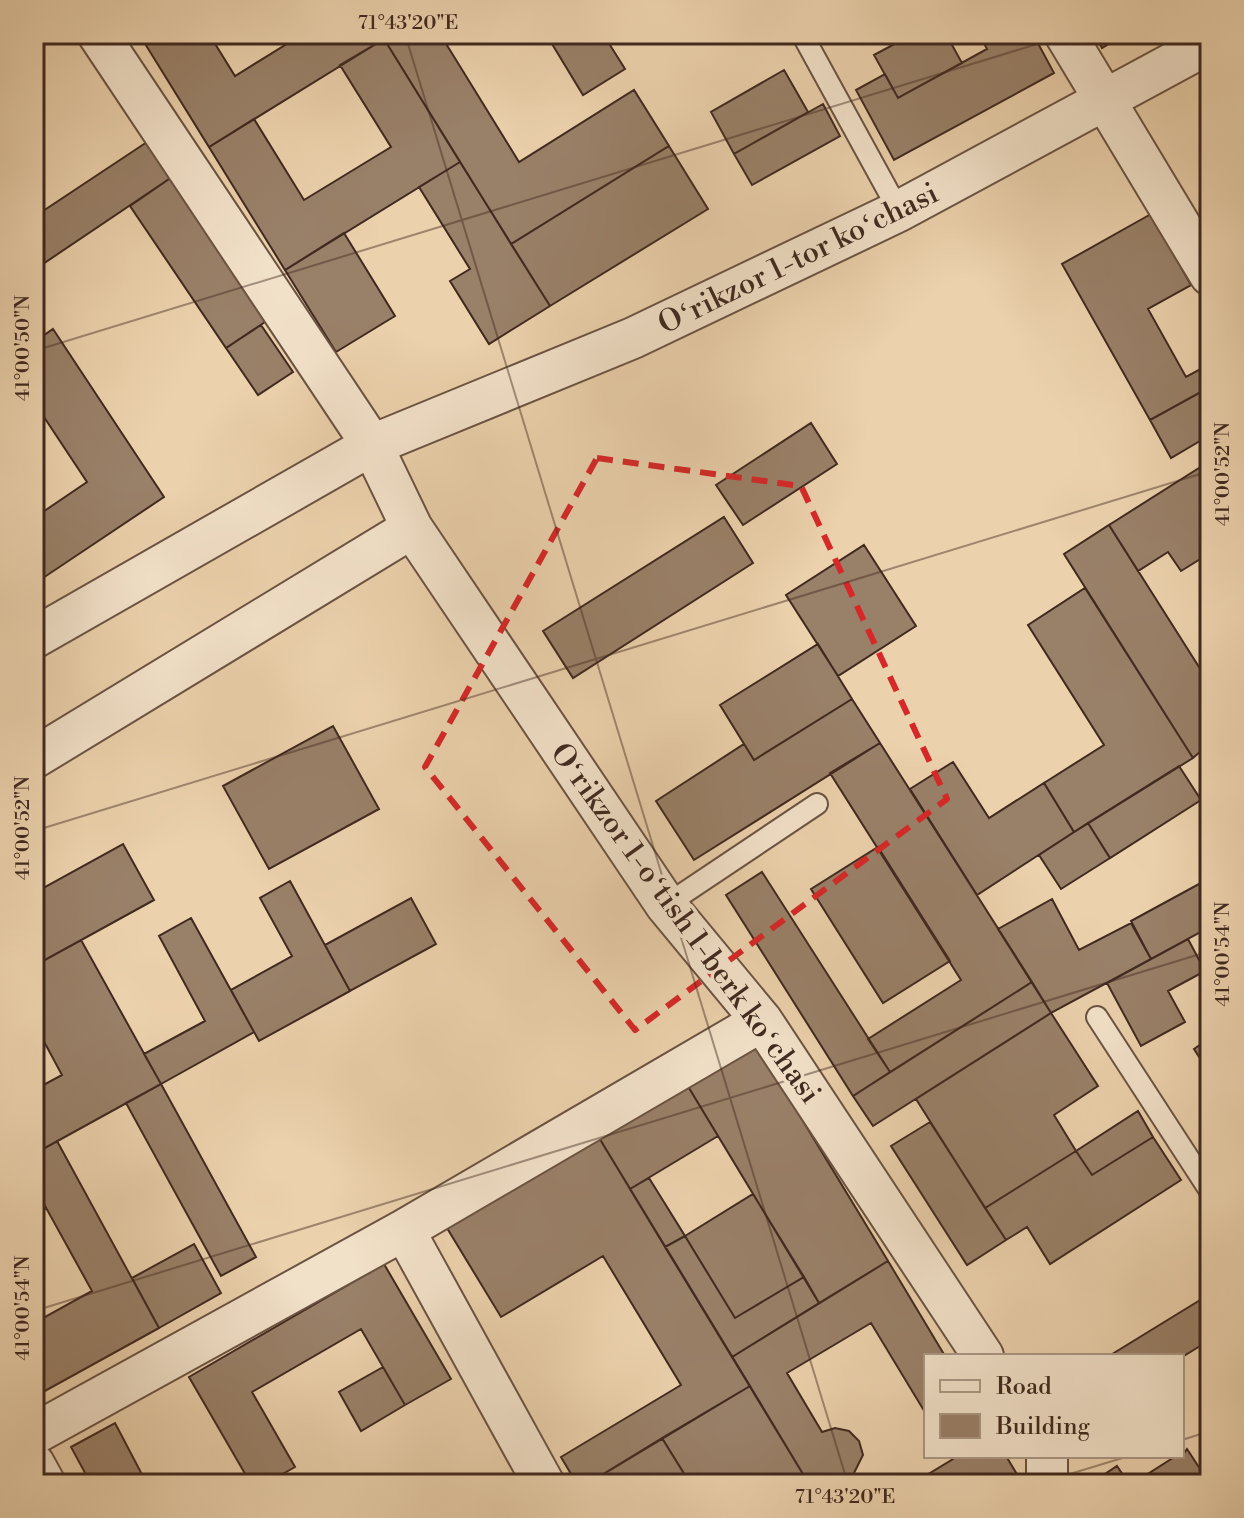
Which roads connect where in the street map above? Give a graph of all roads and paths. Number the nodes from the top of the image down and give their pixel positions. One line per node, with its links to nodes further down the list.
1 (98, 34): 8 (street, Oʻrikzor 1-oʻtish 1-berk koʻchasi)
2 (802, 34): 6 (lane)
3 (1065, 34): 5 (street)
4 (1210, 43): 5 (street, Oʻrikzor 1-tor koʻchasi)
5 (1108, 101): 6 (street, Oʻrikzor 1-tor koʻchasi); 7 (street)
6 (899, 211): 8 (street, Oʻrikzor 1-tor koʻchasi)
7 (1210, 275)
8 (372, 445): 9 (street, Oʻrikzor 1-oʻtish 1-berk koʻchasi); 10 (street, Oʻrikzor 1-tor koʻchasi)
9 (412, 528): 11 (street); 13 (street, Oʻrikzor 1-oʻtish 1-berk koʻchasi)
10 (34, 638)
11 (34, 758)
12 (817, 804): 13 (lane)
13 (666, 905): 15 (street, Oʻrikzor 1-oʻtish 1-berk koʻchasi)
14 (1097, 1017): 16 (lane)
15 (762, 1021): 17 (street); 18 (street, Oʻrikzor 1-oʻtish 1-berk koʻchasi)
16 (1210, 1191)
17 (404, 1230): 19 (street); 23 (street)
18 (982, 1354)
19 (34, 1434)
20 (1047, 1458): 24 (street)
21 (34, 1464): 22 (street)
22 (45, 1484)
23 (544, 1484)
24 (1047, 1484)

